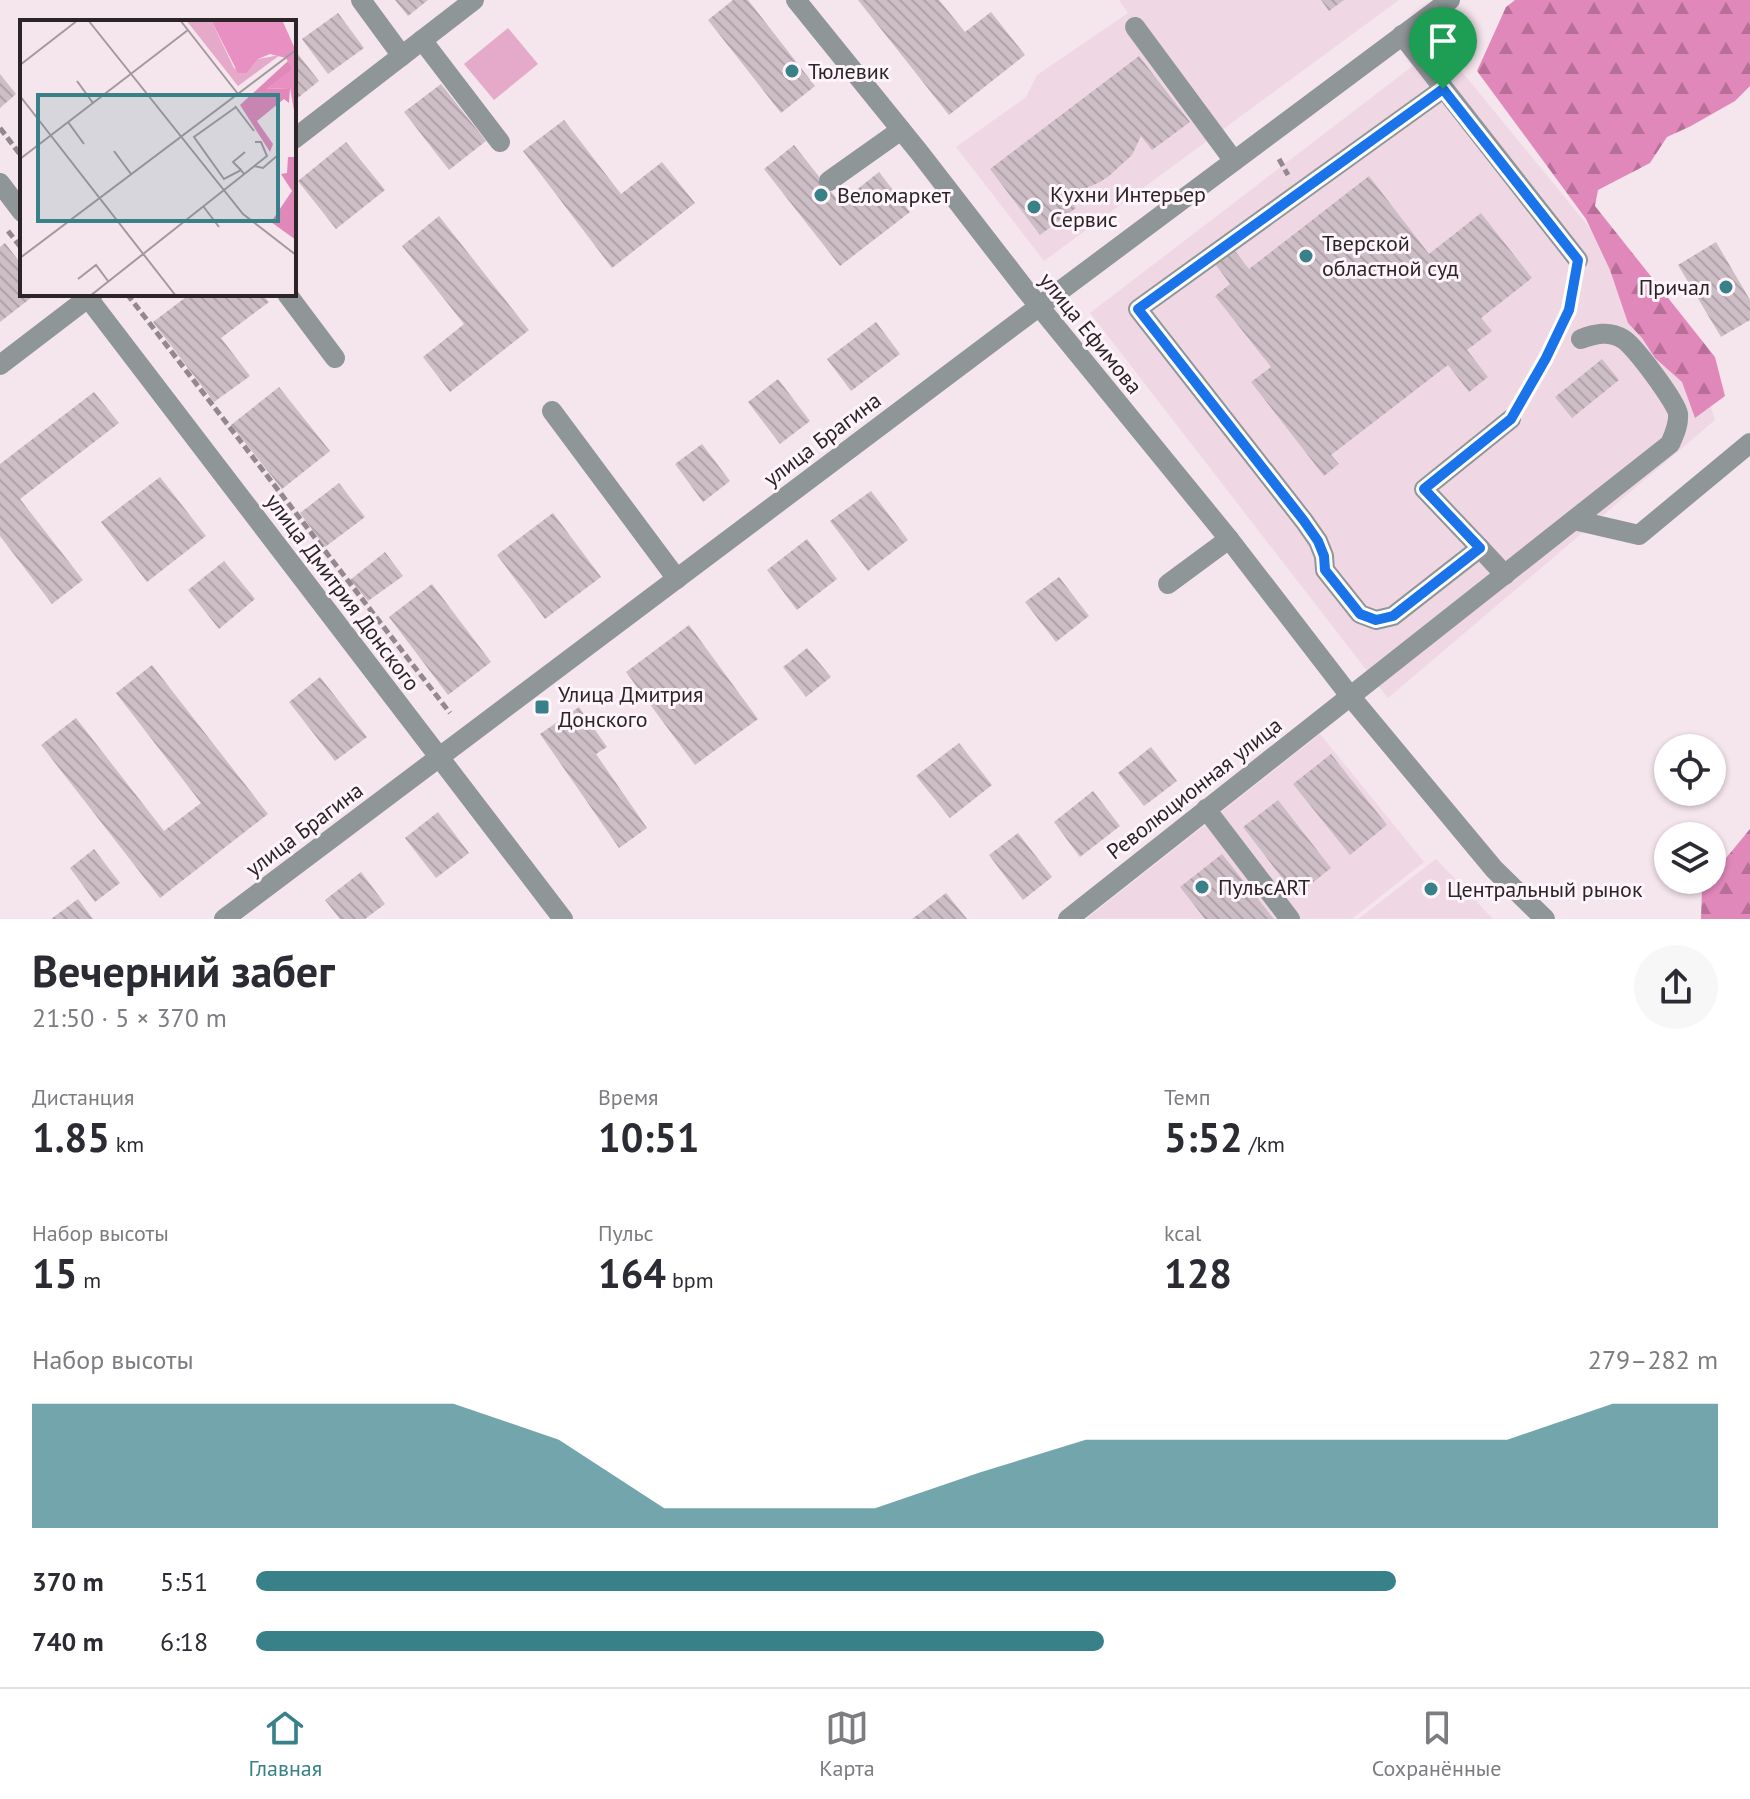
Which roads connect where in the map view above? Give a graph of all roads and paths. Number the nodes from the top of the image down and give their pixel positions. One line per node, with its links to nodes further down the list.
1 (361, 0): 8 (street)
2 (474, 0): 7 (street)
3 (796, 0): 11 (street, улица Ефимова)
4 (1450, 0): 6 (street, улица Брагина)
5 (1135, 27): 15 (street)
6 (1402, 35): 9 (street); 15 (street, улица Брагина)
7 (422, 40): 8 (street); 13 (street)
8 (402, 56): 12 (street)
9 (1443, 89): 19 (street); 33 (street)
10 (0, 128): 14 (path)
11 (901, 130): 16 (street); 24 (street, улица Ефимова)
12 (296, 137)
13 (500, 142)
14 (20, 154)
15 (1234, 161): 24 (street, улица Брагина)
16 (829, 181)
17 (0, 183): 18 (street)
18 (20, 209)
19 (1578, 260): 29 (path)
20 (88, 296): 27 (street)
21 (90, 296): 39 (street, улица Дмитрия Донского)
22 (129, 296): 38 (path)
23 (288, 296): 26 (street)
24 (1039, 306): 32 (street, улица Ефимова); 35 (street, улица Брагина)
25 (1581, 339): 31 (street, Революционная улица)
26 (335, 358)
27 (0, 365)
28 (552, 411): 35 (street)
29 (1511, 419): 33 (street)
30 (1750, 443): 31 (street)
31 (1574, 520): 34 (street, Революционная улица)
32 (1229, 539): 36 (street); 37 (street, улица Ефимова)
33 (1480, 548): 34 (street)
34 (1505, 575): 37 (street, Революционная улица)
35 (677, 579): 39 (street, улица Брагина)
36 (1168, 584)
37 (1350, 696): 40 (street, Революционная улица); 45 (street, улица Ефимова)
38 (450, 713)
39 (440, 757): 41 (street, улица Брагина); 42 (street, улица Дмитрия Донского)
40 (1206, 809): 43 (street, Революционная улица); 44 (street)
41 (224, 919)
42 (563, 919)
43 (1068, 919)
44 (1290, 919)
45 (1545, 919)

